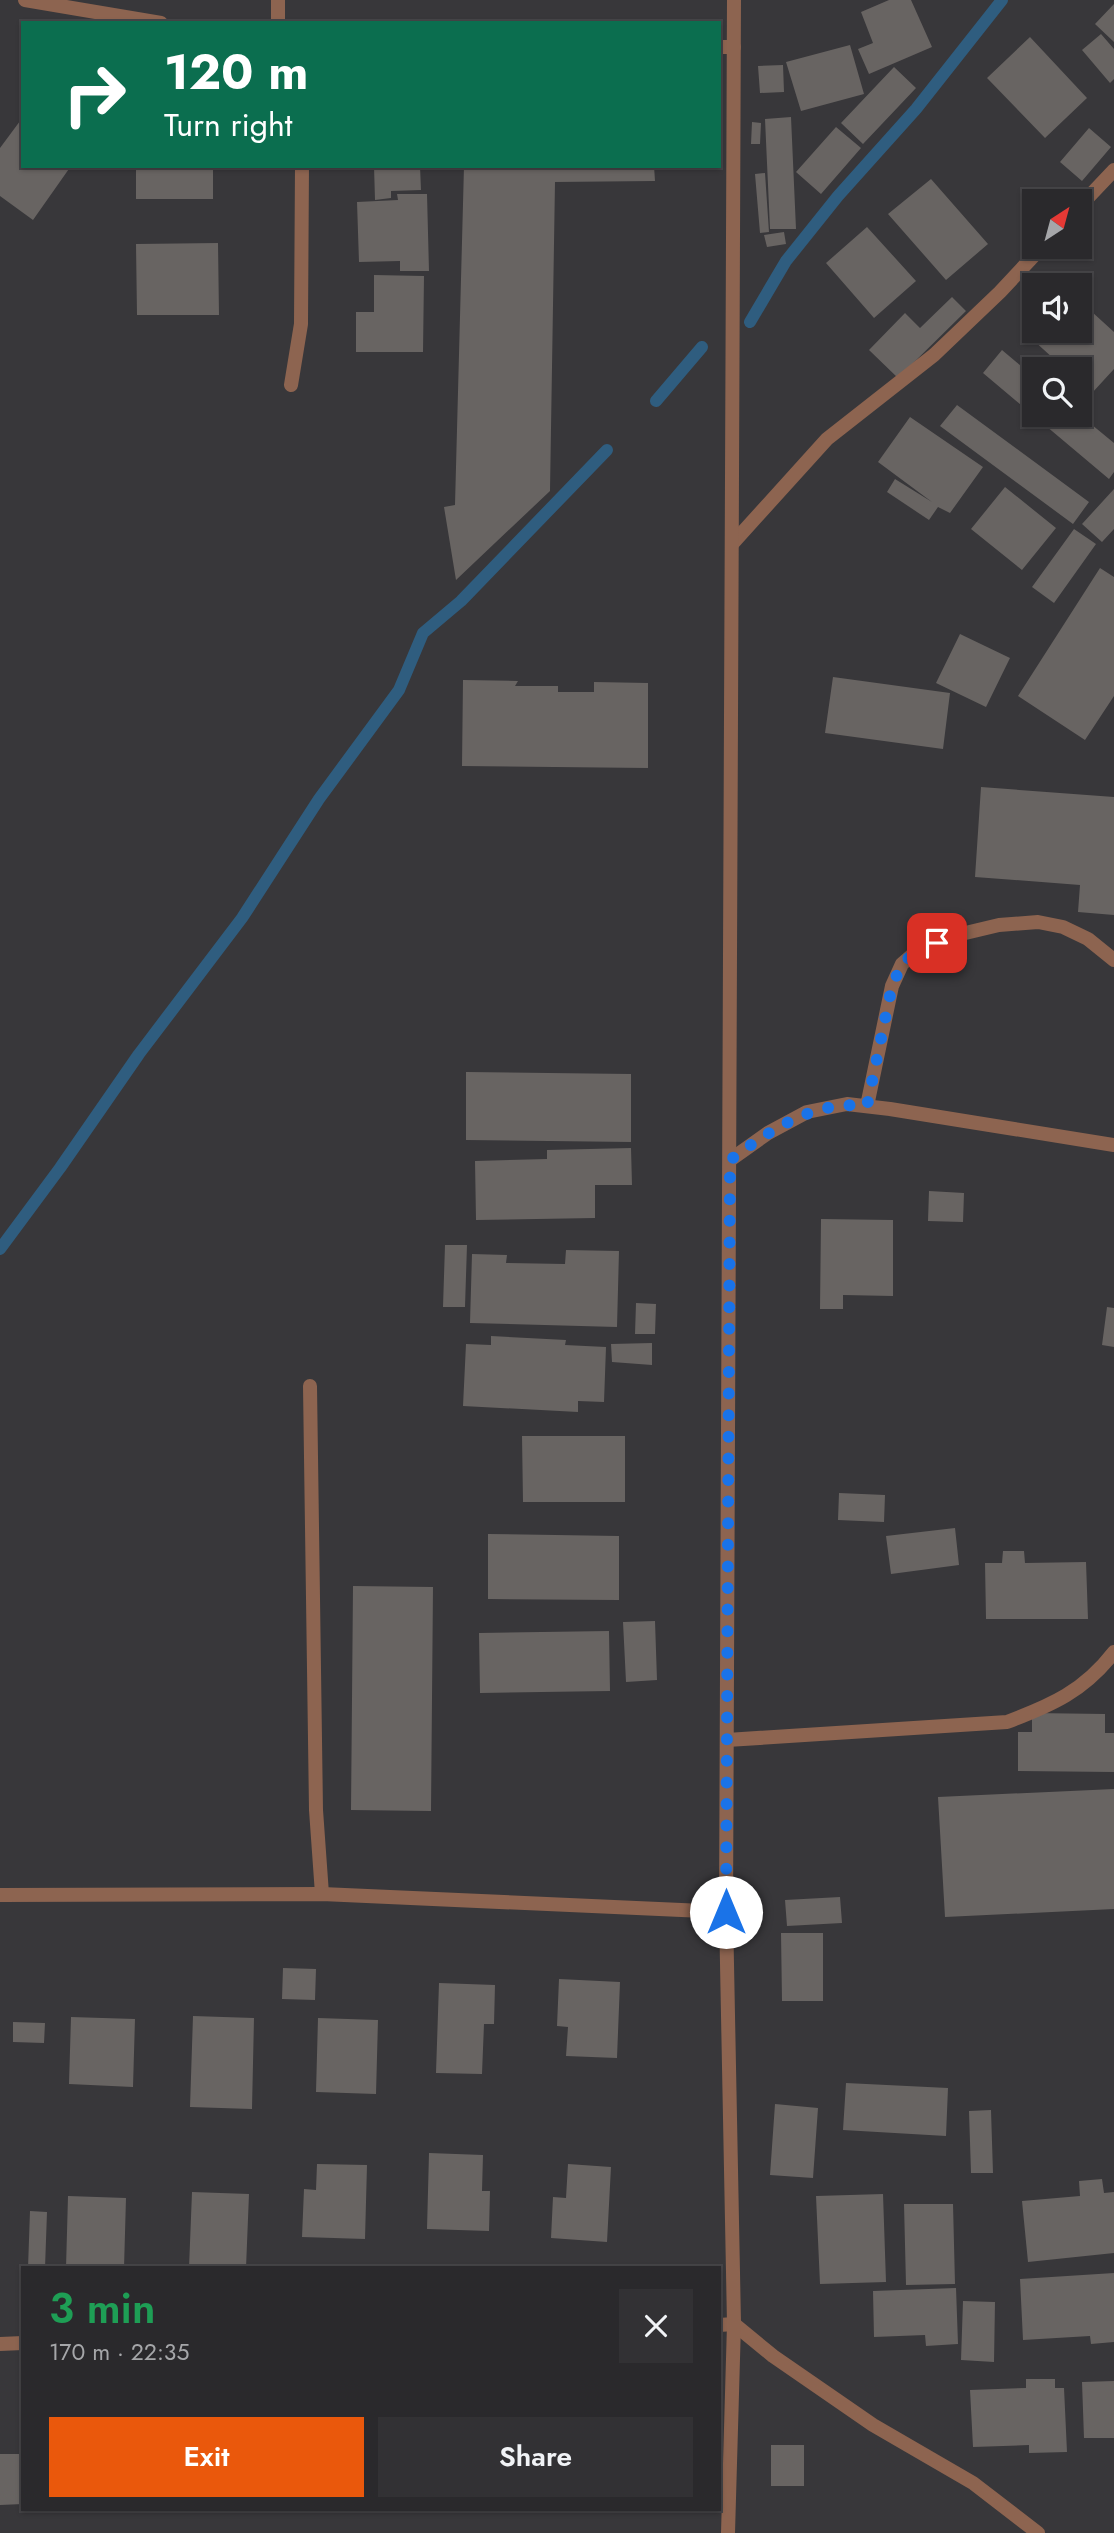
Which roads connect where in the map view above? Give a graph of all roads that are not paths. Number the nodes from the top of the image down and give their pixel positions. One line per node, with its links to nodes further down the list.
1 (25, 0): 4 (street)
2 (278, 0): 5 (street)
3 (734, 0): 6 (street)
4 (149, 21)
5 (278, 21)
6 (727, 47): 12 (street)
7 (302, 168): 11 (street)
8 (1114, 170): 9 (street)
9 (1092, 193)
10 (1031, 259): 12 (street)
11 (291, 384)
12 (732, 544): 16 (street)
13 (1114, 960): 14 (street)
14 (867, 1106): 15 (street); 16 (street)
15 (1114, 1145)
16 (730, 1160): 19 (street)
17 (310, 1386): 20 (street)
18 (1114, 1652): 19 (street)
19 (727, 1740): 22 (street)
20 (322, 1894): 21 (street); 22 (street)
21 (0, 1895)
22 (726, 1912): 23 (street)
23 (727, 2325): 26 (street); 27 (street)
24 (21, 2343): 25 (street)
25 (0, 2344)
26 (728, 2533)
27 (1038, 2533)

